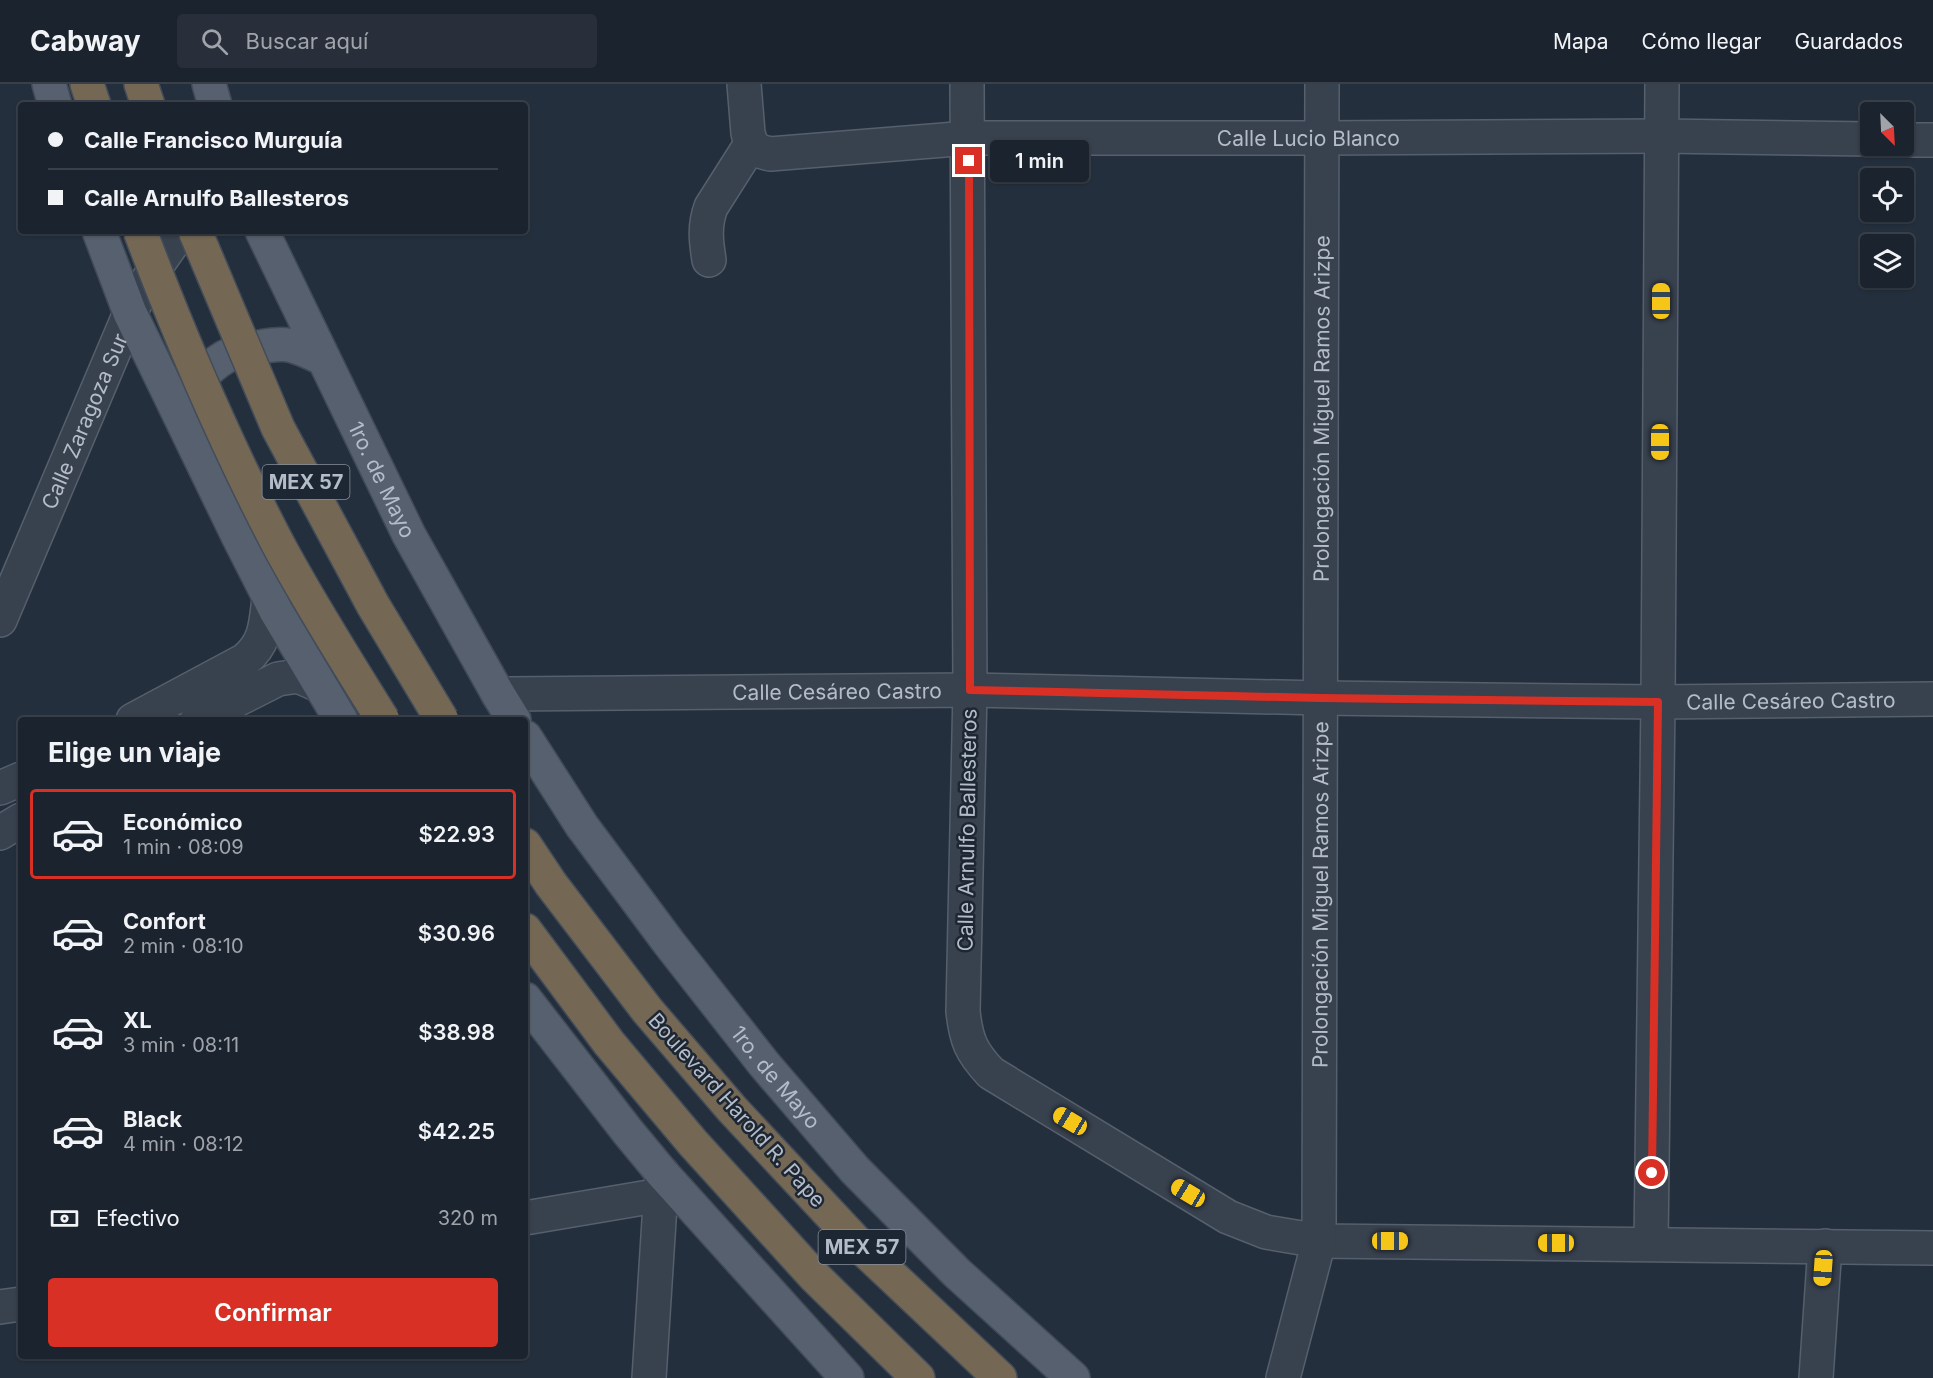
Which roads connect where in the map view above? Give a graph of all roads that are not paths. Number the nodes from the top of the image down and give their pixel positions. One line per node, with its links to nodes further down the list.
1 (49, 84): 9 (main road)
2 (87, 84): 10 (highway)
3 (141, 84): 11 (highway)
4 (209, 84): 12 (main road)
5 (744, 84): 19 (street)
6 (968, 84): 14 (street, Calle Arnulfo Ballesteros)
7 (1322, 84): 15 (street, Prolongación Miguel Ramos Arizpe)
8 (1662, 84): 13 (street)
9 (55, 102)
10 (93, 102)
11 (147, 102)
12 (214, 102)
13 (1662, 136): 15 (street, Calle Lucio Blanco); 16 (street, Calle Lucio Blanco); 35 (street)
14 (969, 138): 15 (street, Calle Lucio Blanco); 19 (street, Calle Lucio Blanco); 32 (street, Calle Arnulfo Ballesteros)
15 (1322, 138): 33 (street, Prolongación Miguel Ramos Arizpe)
16 (1860, 139)
17 (1914, 140): 18 (street)
18 (1933, 140)
19 (751, 144): 25 (street)
20 (100, 234): 26 (main road)
21 (141, 234): 40 (highway, MEX 57, bridge)
22 (180, 234): 26 (street, Calle Zaragoza Sur)
23 (196, 234): 41 (highway, MEX 57, bridge)
24 (263, 234): 27 (main road, 1ro. de Mayo)
25 (709, 260)
26 (130, 313): 28 (main road); 30 (street, Calle Zaragoza Sur)
27 (323, 358): 28 (main road); 36 (main road, 1ro. de Mayo)
28 (185, 423): 29 (main road)
29 (269, 598): 31 (main road); 37 (street)
30 (0, 620)
31 (321, 686): 38 (street); 39 (main road)
32 (970, 690): 33 (street, Calle Cesáreo Castro); 36 (street, Calle Cesáreo Castro); 52 (street, Calle Arnulfo Ballesteros)
33 (1321, 698): 35 (street, Calle Cesáreo Castro); 52 (street, Prolongación Miguel Ramos Arizpe)
34 (1933, 699): 35 (street, Calle Cesáreo Castro)
35 (1658, 702): 53 (street)
36 (506, 707)
37 (139, 717)
38 (203, 717)
39 (339, 717)
40 (381, 717)
41 (440, 717)
42 (528, 741): 62 (main road, 1ro. de Mayo)
43 (18, 780): 44 (street)
44 (0, 788)
45 (18, 822): 46 (street)
46 (0, 833)
47 (528, 850): 61 (highway, Boulevard Harold R. Pape / MEX 57)
48 (528, 934): 60 (highway, MEX 57)
49 (528, 1003): 50 (main road)
50 (661, 1184): 51 (street); 58 (street); 59 (main road)
51 (528, 1217)
52 (1319, 1241): 53 (street); 63 (street, Prolongación Miguel Ramos Arizpe)
53 (1651, 1243): 54 (street)
54 (1825, 1246): 55 (street); 64 (street)
55 (1933, 1248)
56 (18, 1304): 57 (street)
57 (0, 1307)
58 (649, 1378)
59 (847, 1378)
60 (918, 1378)
61 (1000, 1378)
62 (1073, 1378)
63 (1283, 1378)
64 (1816, 1378)

